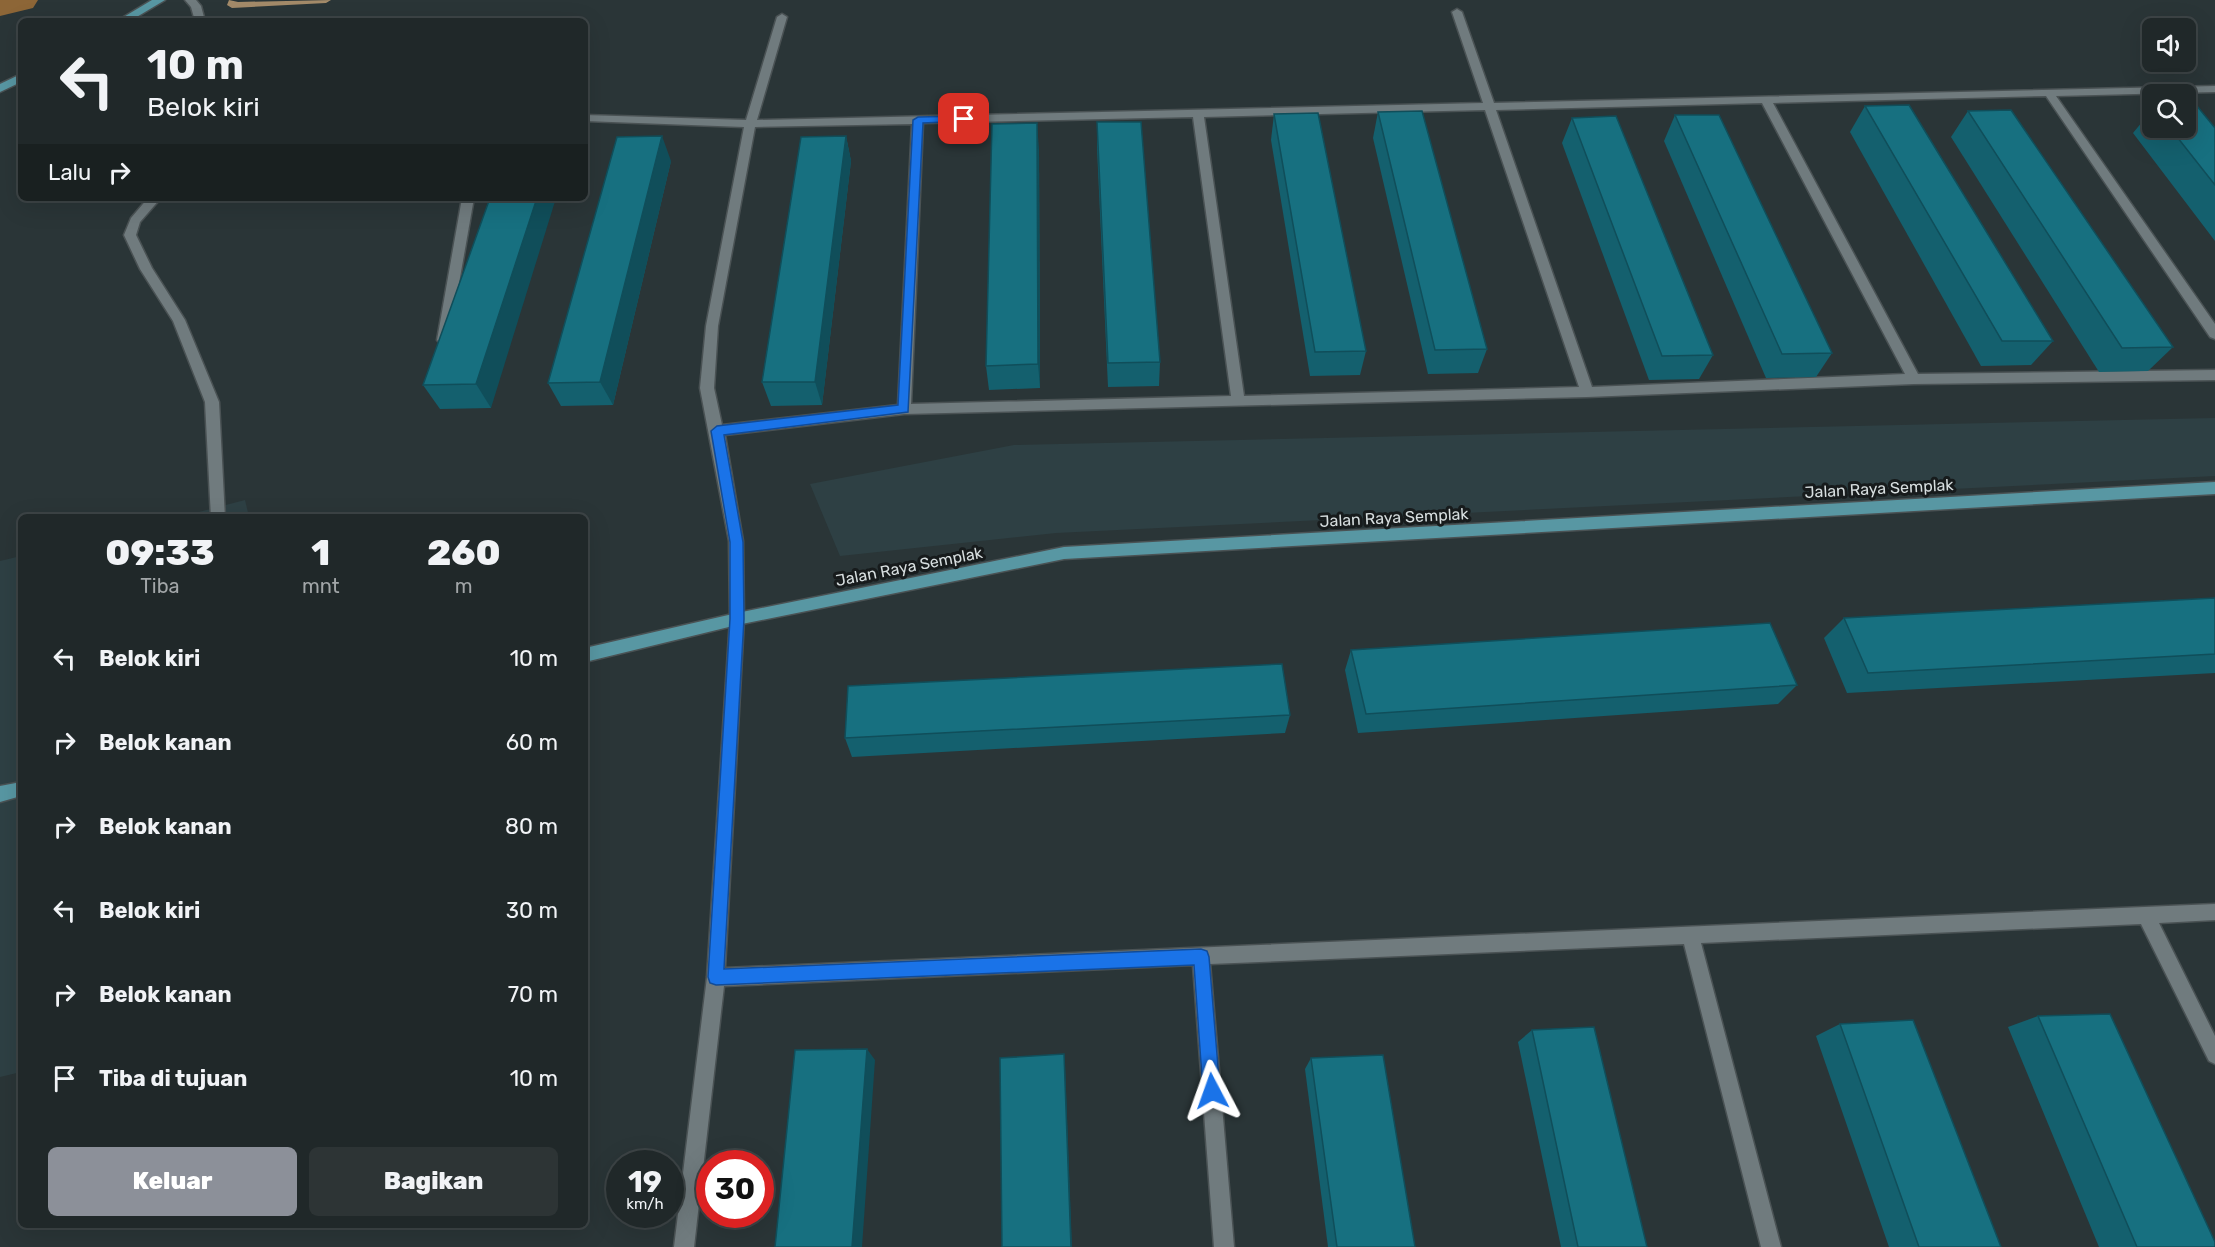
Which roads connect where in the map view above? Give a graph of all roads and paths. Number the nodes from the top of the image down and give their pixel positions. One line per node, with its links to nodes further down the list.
1 (160, 0): 5 (main road)
2 (190, 0): 6 (street)
3 (1457, 12): 12 (street)
4 (782, 17): 16 (street)
5 (127, 18)
6 (199, 18)
7 (18, 79): 8 (main road)
8 (0, 89)
9 (2215, 89): 10 (street)
10 (2048, 92): 11 (street); 19 (street)
11 (1765, 99): 12 (street); 22 (street)
12 (1488, 105): 13 (street); 23 (street)
13 (1198, 114): 15 (street); 24 (street)
14 (588, 118): 16 (street)
15 (918, 120): 16 (street); 25 (street)
16 (750, 124): 26 (street)
17 (152, 201): 28 (street)
18 (467, 201): 20 (street)
19 (2215, 334)
20 (440, 358)
21 (2215, 375): 22 (street)
22 (1914, 379): 23 (street)
23 (1587, 392): 24 (street)
24 (1238, 399): 25 (street)
25 (904, 409): 26 (street)
26 (717, 431): 29 (street)
27 (2215, 488): 29 (main road, Jalan Raya Semplak)
28 (218, 514)
29 (737, 619): 30 (main road, Jalan Raya Semplak); 37 (street)
30 (588, 654)
31 (18, 790): 32 (main road)
32 (0, 794)
33 (2215, 912): 34 (street)
34 (2146, 915): 35 (street); 38 (street)
35 (1690, 935): 36 (street); 41 (street)
36 (1201, 957): 37 (street); 40 (street)
37 (716, 977): 39 (street)
38 (2215, 1055)
39 (684, 1247)
40 (1224, 1247)
41 (1771, 1247)

